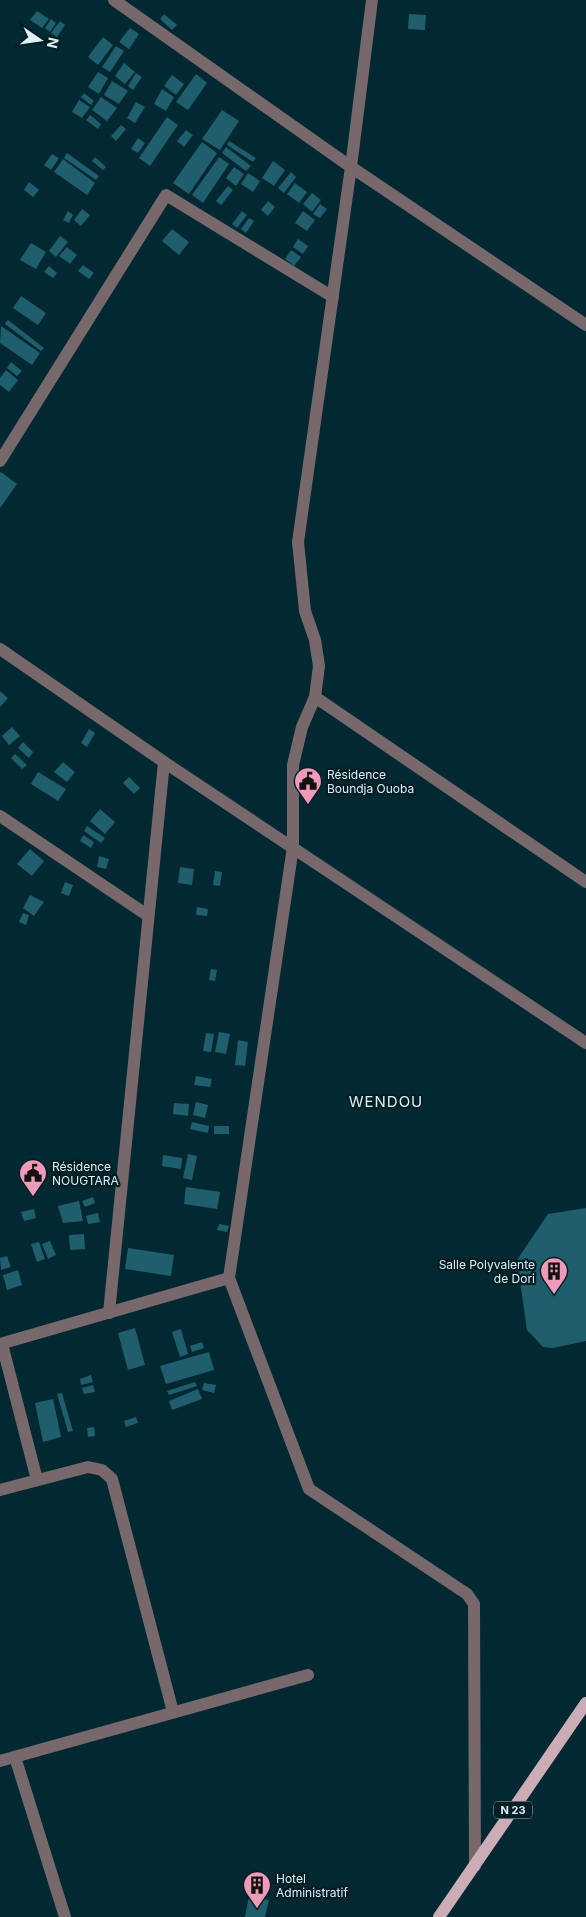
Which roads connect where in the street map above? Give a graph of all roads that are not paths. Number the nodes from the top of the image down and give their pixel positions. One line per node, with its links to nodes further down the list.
1 (114, 0): 3 (street)
2 (372, 0): 3 (street)
3 (352, 167): 4 (street); 5 (street)
4 (333, 297): 6 (street); 8 (street)
5 (586, 325)
6 (0, 461)
7 (0, 649): 9 (street)
8 (315, 697): 11 (street); 12 (street)
9 (164, 762): 11 (street); 13 (street)
10 (0, 816): 13 (street)
11 (293, 847): 14 (street); 15 (street)
12 (586, 882)
13 (147, 915): 16 (street)
14 (586, 1043)
15 (229, 1278): 16 (street); 25 (street)
16 (109, 1313): 17 (street)
17 (1, 1344): 18 (street)
18 (37, 1480): 19 (street); 22 (street)
19 (0, 1490)
20 (308, 1675): 22 (street)
21 (586, 1703): 25 (main road, N 23)
22 (173, 1712): 23 (street)
23 (15, 1756): 24 (street); 26 (street)
24 (0, 1761)
25 (475, 1866): 27 (main road, N 23)
26 (65, 1917)
27 (439, 1917)

